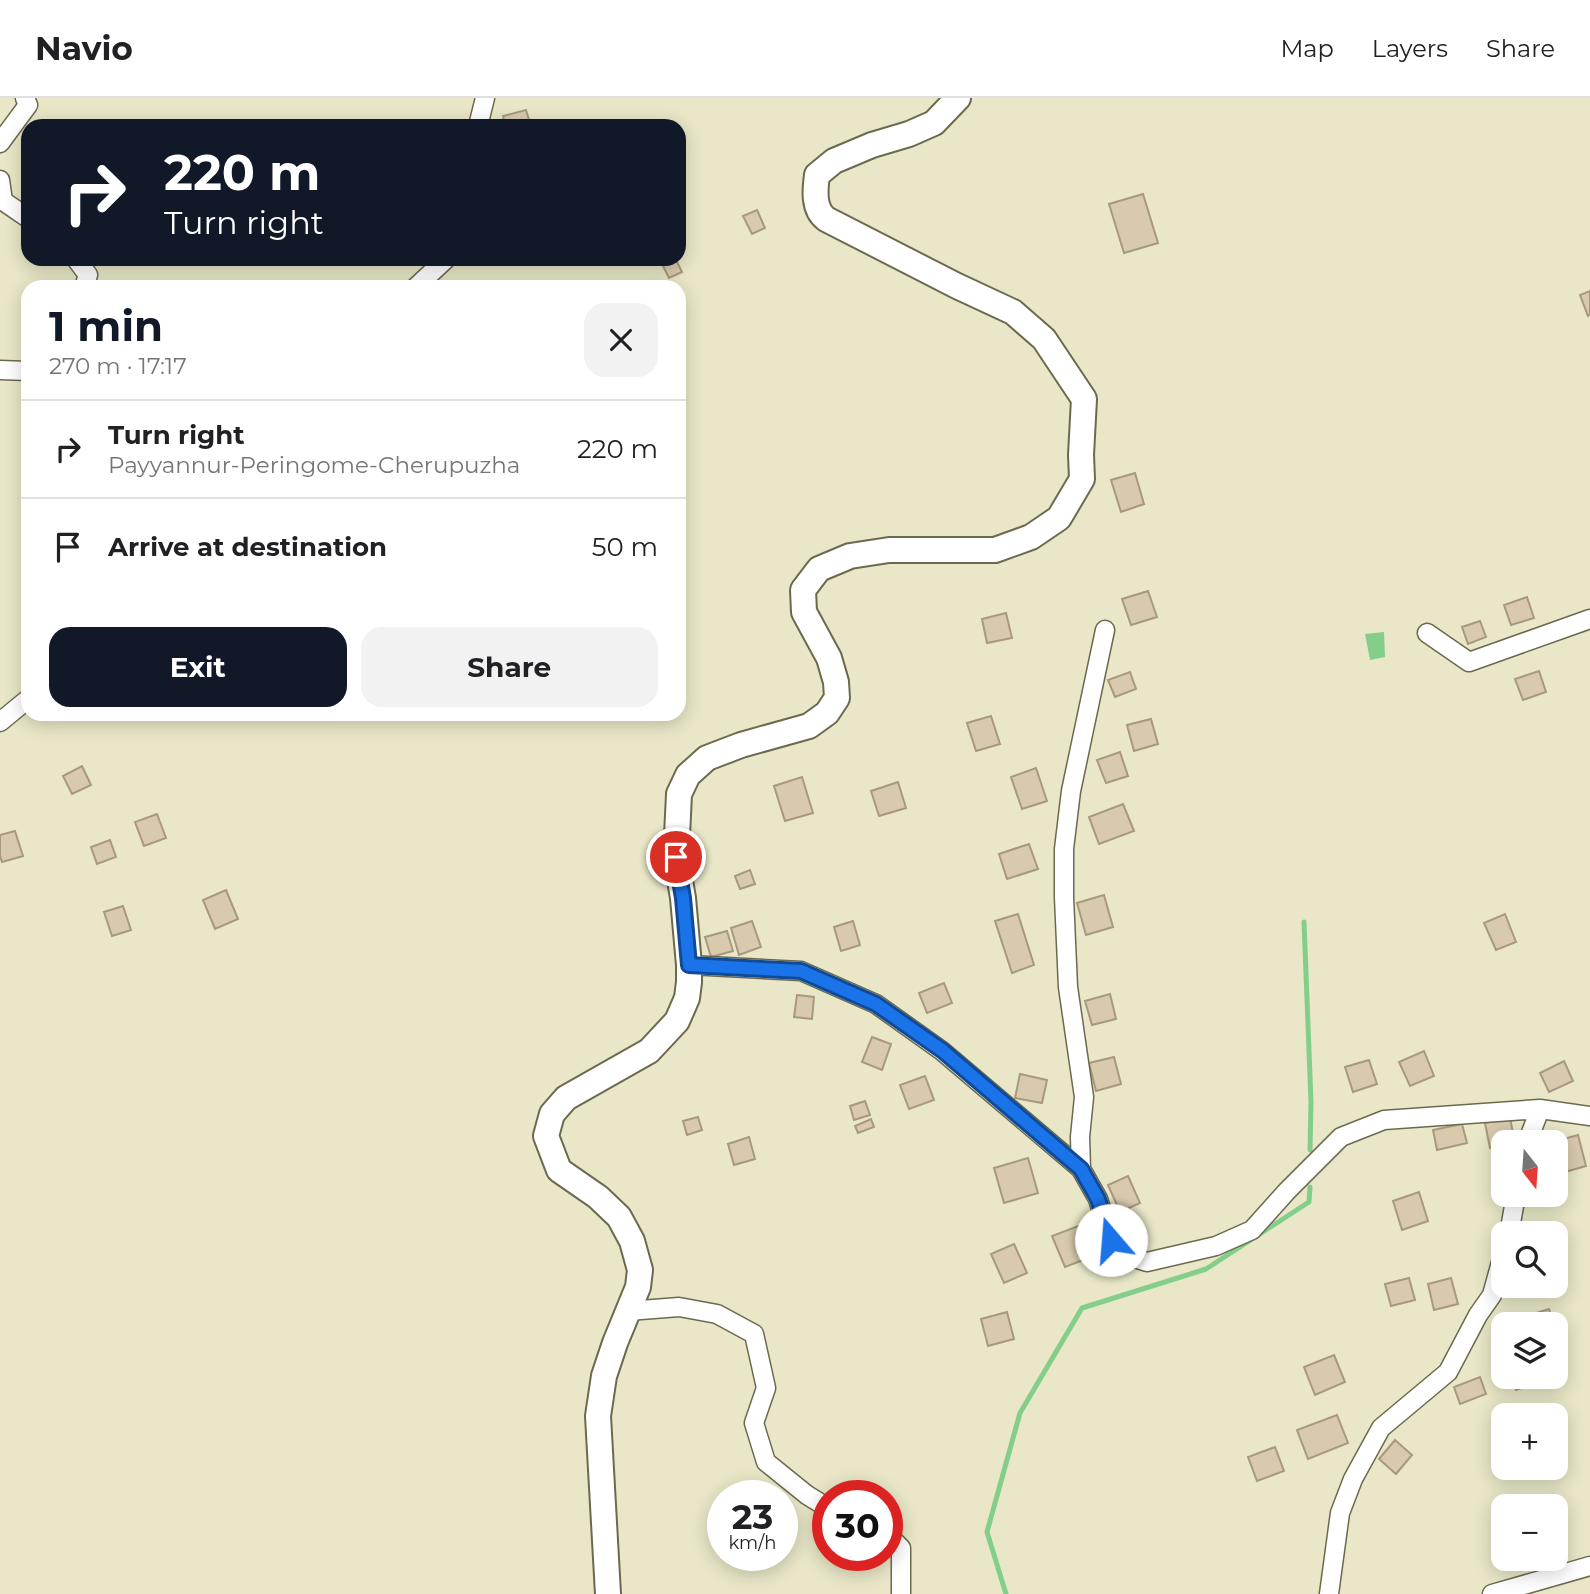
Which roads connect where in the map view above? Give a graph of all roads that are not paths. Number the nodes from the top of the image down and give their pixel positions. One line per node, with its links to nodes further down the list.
1 (25, 98): 5 (street)
2 (485, 98): 4 (street)
3 (958, 98): 17 (main road)
4 (480, 119)
5 (0, 143)
6 (0, 180): 7 (street)
7 (21, 214)
8 (438, 266): 9 (street)
9 (424, 280)
10 (0, 370): 11 (street)
11 (21, 371)
12 (1590, 619): 14 (street)
13 (1105, 629): 21 (street)
14 (1427, 633)
15 (21, 705): 16 (street)
16 (0, 722)
17 (689, 965): 21 (street); 23 (main road)
18 (1540, 1109): 19 (street); 20 (street); 21 (street)
19 (1590, 1116)
20 (1532, 1130)
21 (1081, 1169)
22 (1491, 1296): 29 (street)
23 (628, 1311): 24 (street); 27 (main road)
24 (812, 1498)
25 (1590, 1566): 30 (street)
26 (901, 1571): 28 (street)
27 (608, 1594)
28 (901, 1594)
29 (1329, 1594)
30 (1492, 1594)

